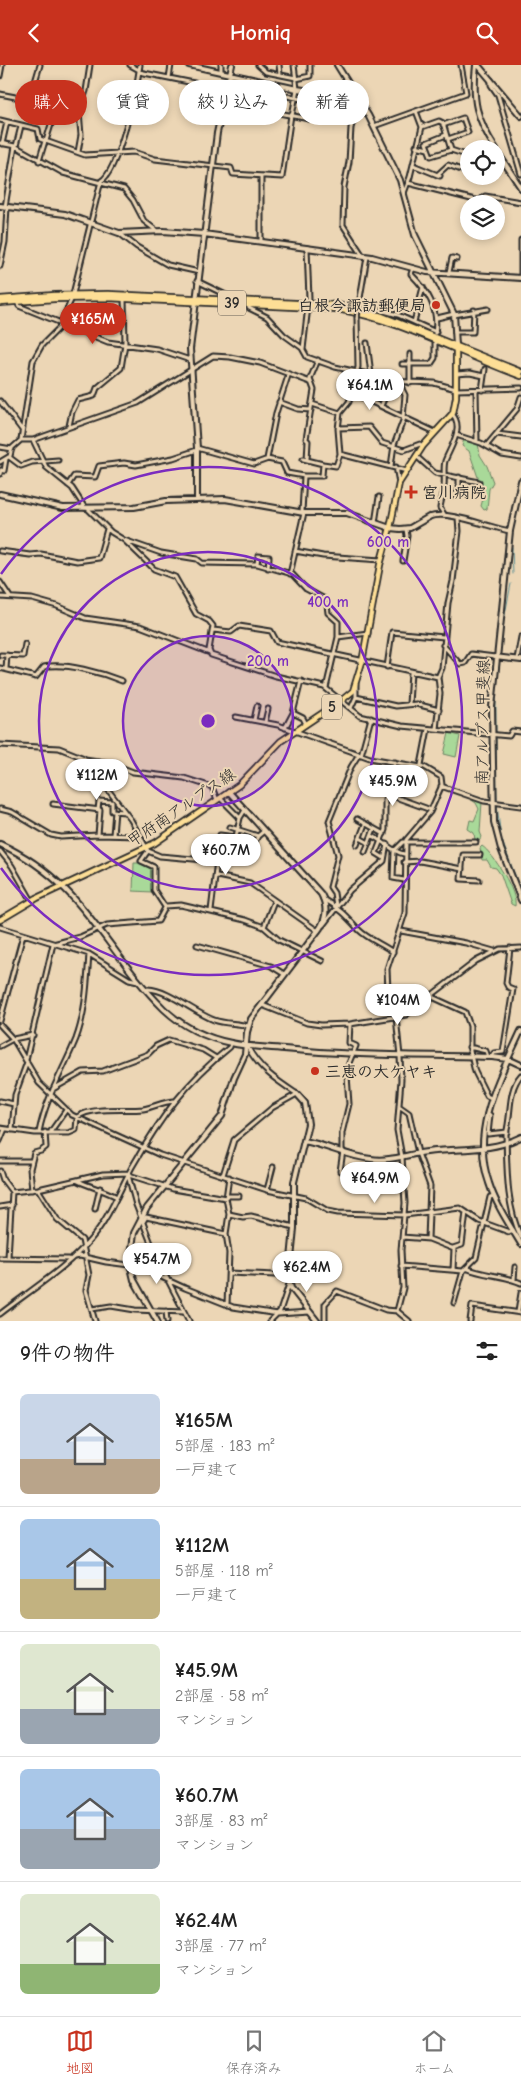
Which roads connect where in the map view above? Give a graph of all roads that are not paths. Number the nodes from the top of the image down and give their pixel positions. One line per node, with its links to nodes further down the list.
1 (2, 65): 20 (street)
2 (40, 65): 24 (street)
3 (90, 65): 28 (street)
4 (130, 65): 16 (street)
5 (171, 65): 21 (street)
6 (189, 65): 17 (street)
7 (221, 65): 17 (street)
8 (232, 65): 18 (street)
9 (258, 65): 19 (street)
10 (278, 65): 19 (street)
11 (294, 65): 22 (street)
12 (310, 65): 22 (street)
13 (337, 65): 27 (street)
14 (461, 65): 36 (street)
15 (477, 65): 23 (street); 53 (street)
16 (139, 69): 21 (street); 62 (street)
17 (221, 72): 18 (street)
18 (231, 74): 26 (street); 30 (street)
19 (280, 75): 22 (street)
20 (0, 76)
21 (169, 78): 25 (street)
22 (296, 78): 29 (street)
23 (491, 79): 39 (street); 68 (street)
24 (36, 80)
25 (179, 80)
26 (230, 80)
27 (346, 80)
28 (87, 84)
29 (297, 84)
30 (297, 89)
31 (0, 94): 33 (street)
32 (297, 94): 35 (street)
33 (15, 97)
34 (287, 97): 35 (street)
35 (296, 99): 38 (street)
36 (416, 111): 50 (street); 51 (street)
37 (287, 115): 38 (street)
38 (291, 116): 40 (street); 69 (street)
39 (521, 116)
40 (297, 117)
41 (369, 117): 50 (street)
42 (0, 120): 43 (street)
43 (7, 122): 49 (street); 55 (street)
44 (51, 125): 54 (street)
45 (80, 125): 60 (street)
46 (219, 125): 66 (street)
47 (352, 125): 84 (street)
48 (443, 125): 51 (street); 52 (street); 52 (street)
49 (21, 126): 54 (street); 56 (street)
50 (374, 126): 73 (street)
51 (422, 127): 57 (street)
52 (447, 137): 58 (street); 59 (street)
53 (491, 140)
54 (46, 141): 60 (street); 63 (street)
55 (1, 143): 56 (street)
56 (15, 146): 63 (street); 76 (street)
57 (416, 146): 58 (street); 65 (street)
58 (428, 149): 59 (street)
59 (451, 150): 61 (street)
60 (78, 152): 62 (street)
61 (460, 153)
62 (116, 154): 66 (street); 70 (street)
63 (39, 161): 70 (street)
64 (505, 163): 72 (street)
65 (413, 165): 67 (street); 71 (street)
66 (213, 167): 69 (street); 80 (street)
67 (460, 170)
68 (521, 173)
69 (261, 176): 81 (street)
70 (101, 181): 77 (street); 78 (street)
71 (408, 183): 73 (street); 74 (street)
72 (521, 188)
73 (404, 193): 89 (street)
74 (521, 201)
75 (0, 206): 76 (street)
76 (6, 207): 77 (street); 86 (street)
77 (89, 223): 79 (street); 94 (street)
78 (157, 231): 79 (street); 80 (street)
79 (119, 233): 88 (street)
80 (204, 234): 81 (street); 88 (street)
81 (260, 241): 83 (street)
82 (521, 241): 91 (street)
83 (307, 248): 84 (street); 103 (street)
84 (365, 256): 87 (street); 102 (street)
85 (457, 259): 90 (street)
86 (0, 266)
87 (413, 268): 89 (street); 93 (street)
88 (199, 272): 92 (street)
89 (434, 272): 90 (street); 106 (street)
90 (449, 272): 91 (street)
91 (521, 278)
92 (198, 281): 97 (street); 98 (street)
93 (423, 287): 107 (street); 108 (street)
94 (72, 296): 95 (main road, 39); 96 (main road, 39); 97 (main road, 39); 99 (main road, 39); 109 (street)
95 (124, 298): 97 (main road, 39); 113 (street)
96 (0, 299)
97 (195, 300): 98 (main road, 39); 101 (main road, 39); 117 (street)
98 (230, 300): 103 (main road, 39)
99 (17, 302): 100 (main road, 39); 109 (street)
100 (0, 303)
101 (249, 304): 103 (main road, 39); 115 (street)
102 (359, 304): 108 (street); 125 (street, bridge)
103 (308, 305): 111 (main road, 39); 115 (street)
104 (488, 309): 105 (street)
105 (474, 310): 106 (street); 110 (street)
106 (454, 315): 107 (street); 110 (street)
107 (437, 318): 111 (street)
108 (414, 322): 111 (street)
109 (61, 324): 113 (street); 154 (street)
110 (455, 332): 114 (street)
111 (435, 336): 114 (main road, 39); 120 (street)
112 (367, 343): 127 (street)
113 (125, 344): 117 (street); 152 (street)
114 (456, 347): 124 (main road); 126 (main road); 130 (main road)
115 (303, 349): 118 (street)
116 (410, 354): 120 (street)
117 (190, 360): 121 (street)
118 (318, 360): 123 (street); 132 (street)
119 (402, 364): 120 (street)
120 (410, 364): 134 (street)
121 (190, 369): 128 (street); 152 (street); 167 (street)
122 (484, 369): 129 (street)
123 (346, 370): 125 (street); 139 (street)
124 (521, 372)
125 (357, 373): 127 (street); 139 (street)
126 (456, 373): 129 (street); 136 (main road)
127 (370, 374): 131 (street); 141 (street)
128 (288, 376): 132 (street); 143 (street)
129 (484, 376): 138 (street)
130 (521, 377)
131 (387, 381): 133 (street); 145 (street)
132 (310, 382): 144 (street)
133 (402, 383): 134 (street); 151 (street)
134 (410, 383): 136 (street)
135 (521, 388): 138 (street)
136 (456, 389): 137 (street); 150 (main road)
137 (476, 390): 138 (street); 161 (street)
138 (482, 390)
139 (353, 392): 141 (street); 149 (street)
140 (521, 397): 156 (street)
141 (368, 399): 145 (street)
142 (0, 401): 147 (street)
143 (279, 402): 148 (street); 172 (street)
144 (312, 404): 148 (street); 149 (street)
145 (381, 406): 151 (street)
146 (0, 407): 147 (street)
147 (5, 408): 154 (street)
148 (311, 409): 176 (street)
149 (340, 413): 153 (street)
150 (452, 414): 155 (main road, 甲府南アルプス線 / 5); 157 (street)
151 (404, 418): 155 (street); 162 (street)
152 (69, 426): 160 (street)
153 (338, 427): 162 (street); 168 (street)
154 (22, 430): 159 (street)
155 (435, 432): 164 (main road, 甲府南アルプス線 / 5)
156 (496, 433): 158 (street); 163 (street)
157 (456, 435): 161 (street); 181 (street)
158 (521, 437)
159 (20, 440): 160 (street); 166 (street)
160 (33, 440): 173 (street)
161 (477, 441): 163 (street)
162 (394, 445): 164 (street); 177 (street)
163 (487, 445): 171 (street)
164 (423, 446): 170 (main road, 甲府南アルプス線 / 5)
165 (0, 447): 166 (street)
166 (12, 449): 169 (street)
167 (197, 449): 172 (street); 187 (street); 191 (street)
168 (340, 454): 176 (street); 177 (street)
169 (8, 457): 173 (street); 175 (street); 180 (street)
170 (416, 457): 179 (main road, 甲府南アルプス線 / 5); 181 (street)
171 (521, 458)
172 (268, 459): 182 (street)
173 (44, 460): 174 (street); 187 (street)
174 (58, 460)
175 (0, 462)
176 (323, 464): 182 (street)
177 (391, 466): 178 (street)
178 (396, 467): 179 (street); 186 (street)
179 (407, 471): 186 (main road, 甲府南アルプス線 / 5)
180 (0, 474)
181 (445, 474): 183 (street); 189 (street)
182 (304, 476): 193 (street)
183 (459, 477): 185 (street); 189 (street)
184 (521, 481): 201 (street, 南アルプス甲斐線)
185 (479, 482)
186 (399, 483): 198 (main road, 甲府南アルプス線 / 5)
187 (68, 485): 192 (street)
188 (0, 493): 192 (street)
189 (443, 495): 194 (street)
190 (378, 497): 197 (street)
191 (197, 499): 192 (street); 193 (street)
192 (86, 508): 199 (street)
193 (303, 512): 197 (street); 204 (street)
194 (444, 514): 195 (street); 196 (street)
195 (429, 517): 200 (street)
196 (458, 518): 201 (street); 216 (street)
197 (375, 523): 198 (street)
198 (390, 528): 200 (street); 205 (main road, 甲府南アルプス線 / 5)
199 (107, 529): 202 (street); 203 (street)
200 (406, 529): 206 (street)
201 (510, 531): 224 (street, 南アルプス甲斐線)
202 (124, 540): 207 (street); 213 (street)
203 (0, 551)
204 (295, 551): 205 (street); 209 (street)
205 (381, 560): 214 (main road, 甲府南アルプス線 / 5)
206 (403, 561)
207 (257, 565): 208 (street); 208 (street)
208 (268, 568): 209 (street)
209 (290, 574): 215 (street)
210 (0, 582): 212 (street)
211 (0, 597): 212 (street)
212 (10, 597): 220 (street)
213 (213, 630): 220 (street); 223 (street)
214 (368, 633): 215 (street); 226 (main road, 甲府南アルプス線 / 5)
215 (338, 637): 223 (street)
216 (444, 637): 219 (street); 227 (street)
217 (521, 637): 225 (street)
218 (25, 644): 222 (street)
219 (443, 645): 224 (street); 231 (street)
220 (210, 653): 233 (street)
221 (1, 655): 222 (street)
222 (8, 655): 229 (street)
223 (334, 655): 226 (street); 235 (street)
224 (495, 657): 225 (street); 254 (street, 南アルプス甲斐線)
225 (519, 660)
226 (362, 662): 227 (street); 234 (main road, 甲府南アルプス線 / 5)
227 (386, 667): 230 (street)
228 (0, 668): 229 (street)
229 (6, 669): 232 (street)
230 (411, 672): 231 (street); 238 (street)
231 (438, 677): 242 (street)
232 (122, 681)
233 (301, 681): 235 (street); 243 (street)
234 (356, 683): 236 (street); 237 (main road, 甲府南アルプス線 / 5)
235 (326, 688): 237 (street)
236 (356, 697): 238 (street); 240 (street)
237 (342, 700): 240 (street); 248 (main road, 甲府南アルプス線 / 5)
238 (409, 704): 242 (street)
239 (257, 706): 246 (street)
240 (351, 708): 245 (street)
241 (268, 709): 247 (street)
242 (439, 710): 251 (street)
243 (293, 713): 248 (street); 249 (street)
244 (236, 717): 246 (street)
245 (372, 718): 250 (street); 256 (street)
246 (254, 721): 247 (street)
247 (265, 722): 249 (street)
248 (306, 724): 252 (main road, 甲府南アルプス線 / 5)
249 (286, 728): 252 (street)
250 (428, 729): 251 (street); 259 (street)
251 (436, 729): 254 (street)
252 (295, 731): 256 (street); 261 (main road, 甲府南アルプス線 / 5)
253 (521, 732): 254 (street)
254 (492, 735): 264 (street, 南アルプス甲斐線)
255 (0, 745): 257 (street)
256 (360, 755): 258 (street); 316 (street)
257 (84, 759): 263 (street); 272 (street)
258 (395, 762): 259 (street); 262 (street)
259 (422, 767): 260 (street)
260 (441, 786): 264 (street); 270 (street)
261 (229, 793): 263 (main road, 甲府南アルプス線 / 5); 268 (street)
262 (387, 794): 270 (street); 280 (street)
263 (219, 799): 273 (street); 296 (main road, 甲府南アルプス線 / 5)
264 (493, 802): 266 (street); 312 (street, 南アルプス甲斐線)
265 (53, 804): 269 (street)
266 (521, 806)
267 (0, 809): 281 (street)
268 (245, 809): 273 (street); 279 (street)
269 (98, 810): 271 (street); 281 (street)
270 (431, 810): 289 (street)
271 (115, 811): 272 (street); 282 (street)
272 (125, 812): 283 (street)
273 (240, 817): 277 (street)
274 (357, 819): 275 (street)
275 (366, 824): 278 (street); 287 (street)
276 (230, 827): 277 (street)
277 (237, 829): 284 (street); 286 (street)
278 (374, 829): 280 (street); 285 (street)
279 (264, 831): 284 (street); 311 (street)
280 (384, 834): 288 (street)
281 (98, 835): 282 (street)
282 (113, 835): 283 (street)
283 (139, 836): 296 (street)
284 (258, 836): 295 (street)
285 (372, 836): 288 (street); 291 (street)
286 (236, 837): 295 (street); 297 (street)
287 (360, 839): 291 (street); 294 (street)
288 (381, 840): 293 (street); 303 (street)
289 (406, 840): 290 (street); 299 (street); 301 (street)
290 (476, 842)
291 (370, 843): 300 (street)
292 (0, 844): 310 (street)
293 (386, 844): 299 (street); 303 (street)
294 (357, 845)
295 (234, 848): 297 (street)
296 (147, 849): 304 (street); 310 (main road, 甲府南アルプス線 / 5); 315 (street)
297 (218, 849): 304 (street)
298 (0, 851): 313 (street)
299 (394, 851): 301 (street); 308 (street)
300 (365, 852)
301 (404, 854): 305 (street)
302 (480, 855): 306 (street)
303 (384, 858): 316 (street)
304 (216, 861): 307 (street)
305 (404, 862): 306 (street); 308 (street)
306 (462, 869): 309 (street)
307 (217, 876): 314 (street); 317 (street)
308 (404, 880): 324 (street)
309 (479, 880)
310 (63, 887): 313 (main road, 甲府南アルプス線 / 5); 322 (street)
311 (324, 899): 316 (street); 319 (street)
312 (521, 900)
313 (32, 901): 318 (main road, 甲府南アルプス線 / 5)
314 (274, 901): 321 (street); 323 (street)
315 (165, 907): 317 (street); 322 (street)
316 (337, 907): 319 (street); 330 (street)
317 (211, 911): 321 (street)
318 (0, 920)
319 (322, 925): 323 (street)
320 (0, 927): 325 (street)
321 (264, 927): 332 (street)
322 (99, 928): 326 (street); 336 (street)
323 (318, 931): 332 (street)
324 (401, 931): 330 (street); 331 (street)
325 (23, 935): 326 (street); 341 (street)
326 (53, 944): 333 (street); 345 (street)
327 (197, 945): 335 (street)
328 (510, 948): 329 (street); 331 (street); 354 (street)
329 (521, 948)
330 (393, 951): 340 (street)
331 (494, 951): 338 (street)
332 (302, 952): 334 (street); 335 (street)
333 (89, 954): 336 (street); 360 (street)
334 (322, 961)
335 (284, 974): 339 (street)
336 (141, 982): 337 (street)
337 (148, 989): 343 (street); 347 (street)
338 (430, 995): 340 (street); 350 (street)
339 (261, 1005): 342 (street); 343 (street)
340 (396, 1017): 342 (street); 352 (street)
341 (0, 1023): 346 (street)
342 (350, 1024): 351 (street)
343 (248, 1026): 348 (street)
344 (521, 1031): 356 (street)
345 (33, 1035): 346 (street); 357 (street)
346 (12, 1039): 349 (street); 357 (street)
347 (231, 1043): 348 (street); 355 (street)
348 (247, 1045): 351 (street); 362 (street); 389 (street)
349 (0, 1046)
350 (469, 1047): 353 (street); 354 (street)
351 (351, 1055): 352 (street); 384 (street)
352 (400, 1056): 353 (street); 367 (street)
353 (472, 1057): 354 (street); 363 (street)
354 (490, 1057): 356 (street)
355 (216, 1058): 360 (street); 365 (street)
356 (508, 1059): 358 (street); 363 (street)
357 (26, 1061): 361 (street); 366 (street)
358 (521, 1065)
359 (521, 1075): 375 (street)
360 (52, 1089): 361 (street)
361 (50, 1093): 368 (street); 376 (street)
362 (297, 1094): 380 (street); 394 (street)
363 (491, 1098): 369 (street)
364 (0, 1101): 366 (street)
365 (174, 1101): 370 (street); 382 (street)
366 (14, 1103): 373 (street)
367 (400, 1106): 385 (street); 386 (street)
368 (66, 1110): 370 (street); 374 (street)
369 (486, 1114): 375 (street); 383 (street)
370 (77, 1117): 374 (street); 382 (street)
371 (0, 1128): 372 (street)
372 (5, 1129): 373 (street); 379 (street)
373 (12, 1130): 376 (street)
374 (51, 1131): 377 (street)
375 (507, 1131): 381 (street)
376 (39, 1132): 377 (street)
377 (45, 1132): 388 (street)
378 (521, 1137): 381 (street)
379 (0, 1141)
380 (304, 1141): 384 (street); 405 (street)
381 (506, 1144): 383 (street); 422 (street)
382 (145, 1147): 389 (street); 393 (street)
383 (483, 1149): 385 (street); 406 (street)
384 (343, 1151): 386 (street); 392 (street)
385 (418, 1153): 386 (street); 412 (street)
386 (402, 1157): 392 (street)
387 (0, 1161): 388 (street)
388 (32, 1161): 401 (street)
389 (186, 1162): 394 (street); 398 (street)
390 (273, 1167): 402 (street)
391 (0, 1171): 396 (street)
392 (403, 1173): 415 (street)
393 (128, 1174): 397 (street); 398 (street); 407 (street); 416 (street)
394 (222, 1175): 395 (street)
395 (229, 1177): 402 (street); 408 (street)
396 (2, 1181): 403 (street)
397 (78, 1181): 399 (street); 400 (street)
398 (165, 1187): 408 (street); 416 (street)
399 (100, 1188): 407 (street); 411 (street)
400 (38, 1189): 401 (street); 425 (street)
401 (32, 1190): 403 (street)
402 (267, 1190): 405 (street)
403 (12, 1192): 409 (street)
404 (239, 1196): 408 (street)
405 (294, 1196): 415 (street); 418 (street)
406 (494, 1196): 417 (street); 419 (street)
407 (117, 1197): 425 (street)
408 (226, 1197): 414 (street)
409 (12, 1205): 410 (street); 427 (street)
410 (0, 1207)
411 (95, 1209)
412 (428, 1211): 413 (street); 415 (street); 423 (street)
413 (466, 1212): 417 (street); 426 (street)
414 (229, 1214): 418 (street); 420 (street)
415 (405, 1215): 421 (street)
416 (142, 1220): 420 (street); 431 (street); 438 (street)
417 (484, 1223): 419 (street); 434 (street)
418 (294, 1227): 441 (street)
419 (513, 1230): 424 (street)
420 (226, 1234): 436 (street)
421 (402, 1237): 423 (street); 432 (street)
422 (521, 1237)
423 (428, 1239): 426 (street)
424 (521, 1244)
425 (84, 1247): 428 (street); 430 (street)
426 (453, 1248): 435 (street)
427 (8, 1257): 429 (street); 430 (street)
428 (86, 1257): 430 (street); 431 (street); 445 (street)
429 (0, 1258)
430 (71, 1258): 452 (street)
431 (131, 1265): 438 (street); 446 (street)
432 (401, 1266): 435 (street); 449 (street)
433 (515, 1267): 439 (street)
434 (465, 1270): 435 (street); 439 (street); 443 (street)
435 (453, 1271)
436 (229, 1273): 437 (street); 444 (street)
437 (275, 1275)
438 (166, 1279): 444 (street); 450 (street)
439 (514, 1280): 440 (street)
440 (521, 1283)
441 (290, 1285): 448 (street); 453 (street)
442 (521, 1293): 451 (street)
443 (454, 1303)
444 (228, 1305): 453 (street)
445 (92, 1309): 446 (street); 454 (street)
446 (150, 1310): 447 (street); 455 (street)
447 (166, 1311): 450 (street); 456 (street)
448 (310, 1311): 453 (street); 459 (street)
449 (397, 1311): 460 (street); 461 (street)
450 (184, 1312): 457 (street)
451 (519, 1313): 462 (street)
452 (0, 1314)
453 (278, 1314): 458 (street)
454 (95, 1321)
455 (157, 1321)
456 (167, 1321)
457 (188, 1321)
458 (270, 1321)
459 (317, 1321)
460 (325, 1321)
461 (409, 1321)
462 (470, 1321)

